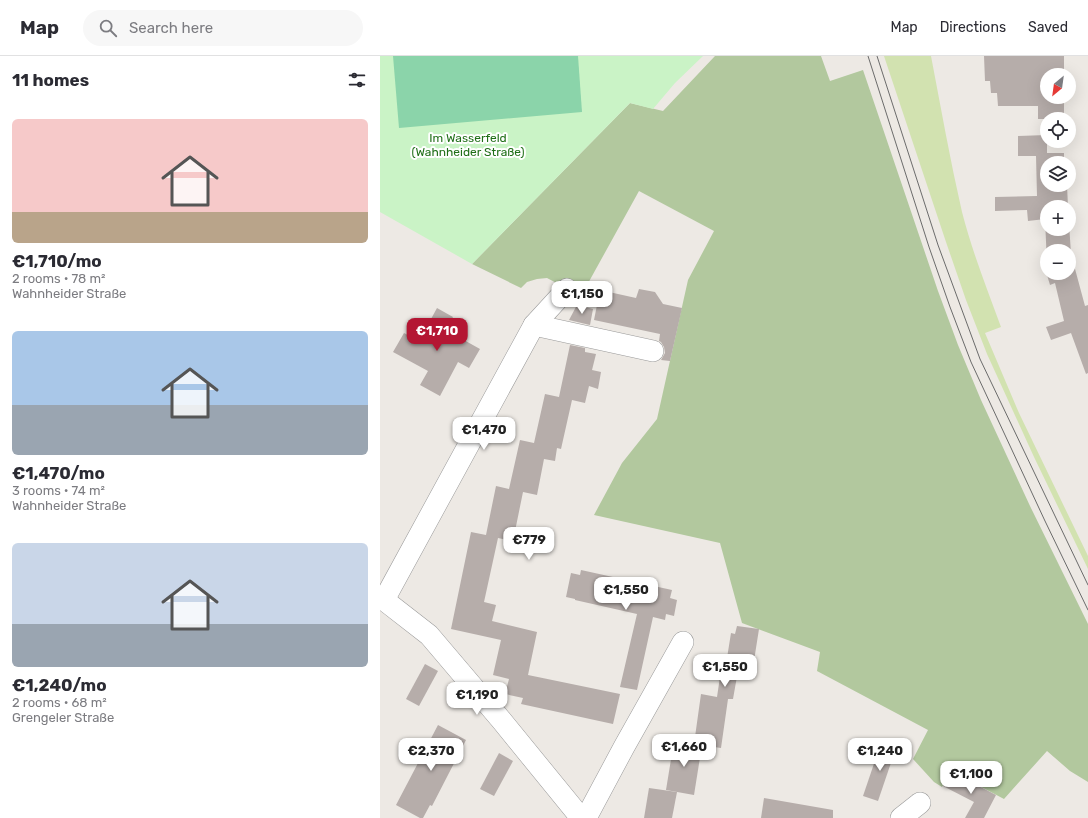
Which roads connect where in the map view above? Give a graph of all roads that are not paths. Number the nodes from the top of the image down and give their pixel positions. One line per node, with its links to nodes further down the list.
1 (567, 289): 2 (street)
2 (534, 325): 3 (street); 4 (street)
3 (653, 351)
4 (382, 599): 7 (street)
5 (683, 642): 8 (street)
6 (920, 803): 9 (street)
7 (581, 818)
8 (586, 818)
9 (900, 818)

